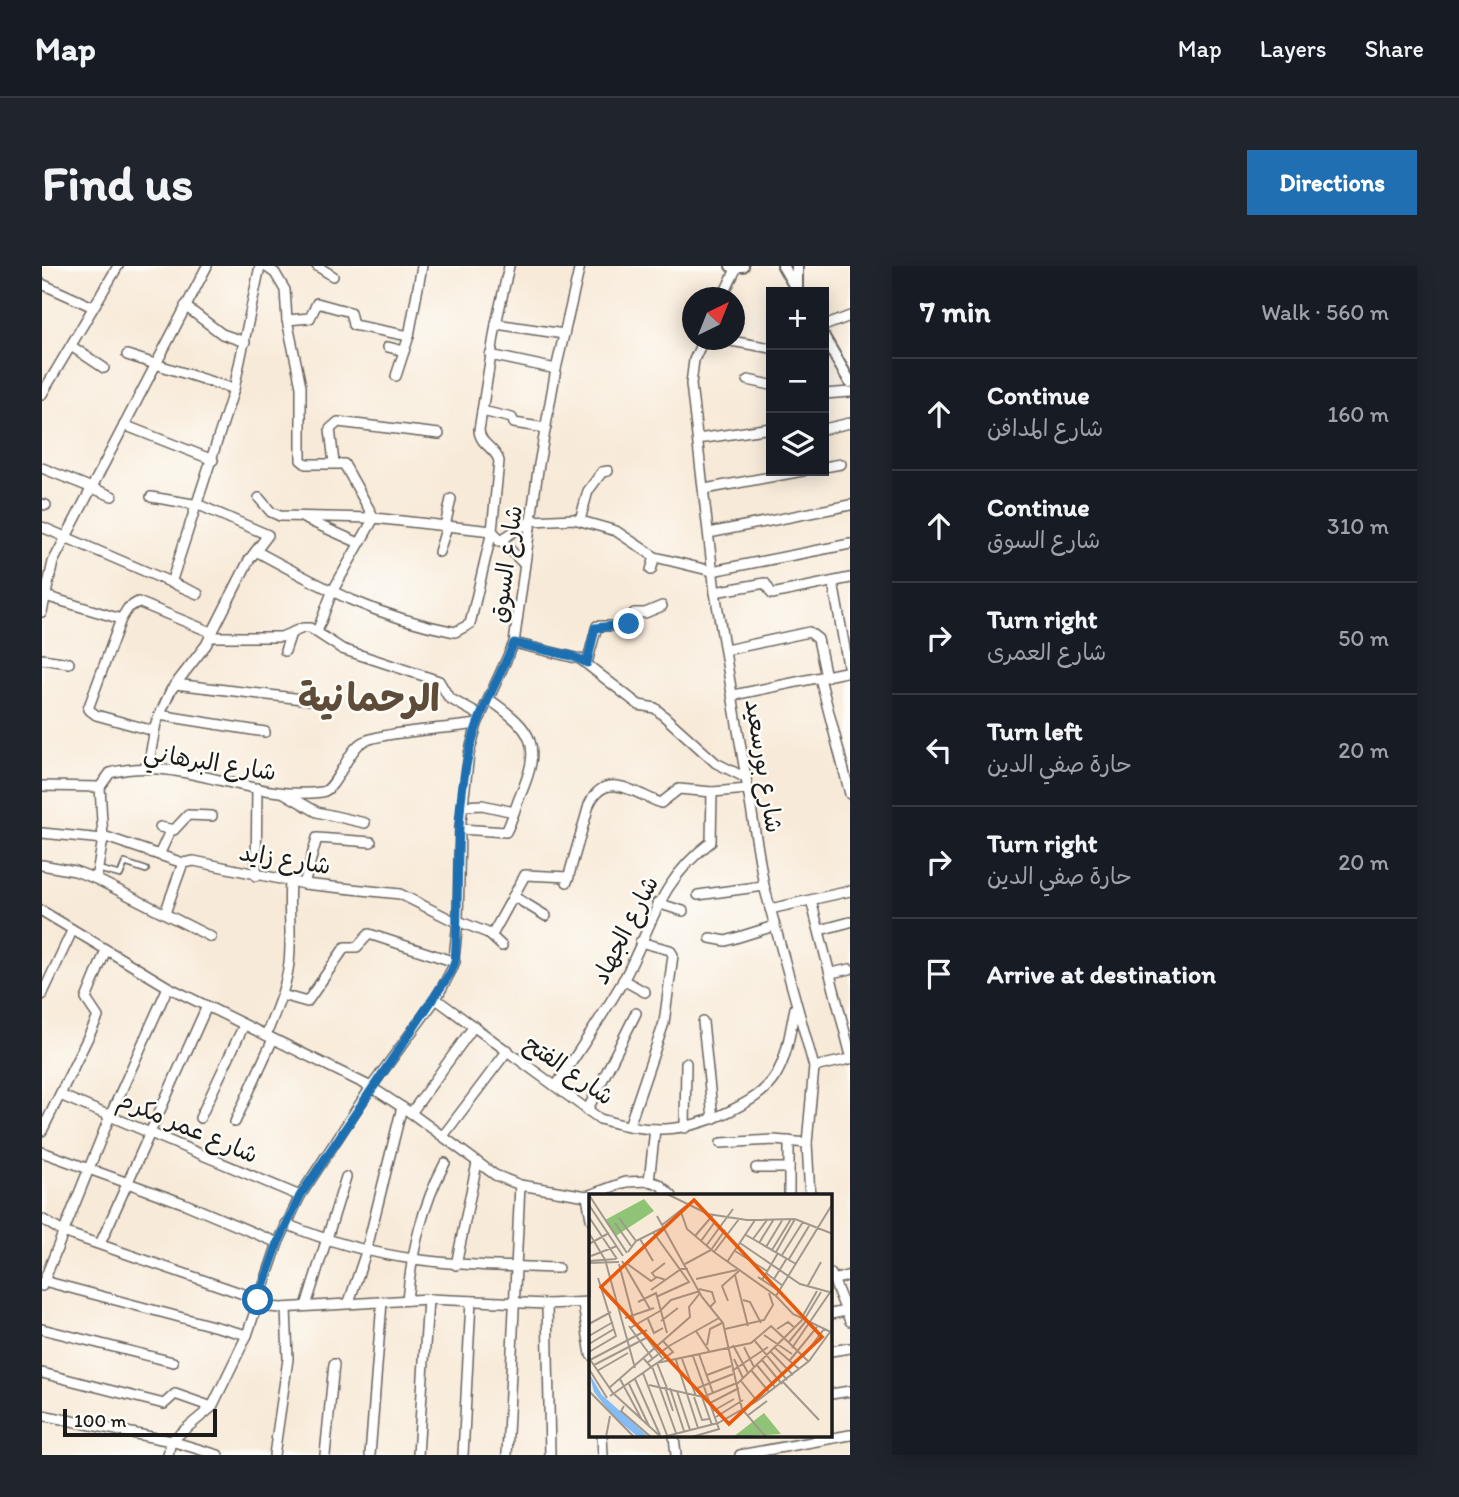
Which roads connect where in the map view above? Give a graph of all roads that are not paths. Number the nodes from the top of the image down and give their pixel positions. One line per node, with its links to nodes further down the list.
1 (118, 266): 19 (street)
2 (207, 266): 18 (street)
3 (263, 266): 21 (street); 26 (street)
4 (317, 266): 13 (street)
5 (422, 266): 25 (street)
6 (509, 266): 22 (street)
7 (580, 266): 24 (street, شارع السوق)
8 (731, 266): 12 (street)
9 (743, 266): 12 (street)
10 (783, 266): 16 (street)
11 (797, 266): 17 (street)
12 (737, 267): 15 (street)
13 (333, 276)
14 (42, 284): 19 (street)
15 (727, 287)
16 (795, 287)
17 (797, 287)
18 (185, 306): 26 (street); 36 (street)
19 (93, 307): 28 (street)
20 (850, 316): 23 (street)
21 (287, 320): 25 (street); 56 (street)
22 (496, 324): 24 (street); 35 (street)
23 (829, 324)
24 (564, 334): 38 (street, شارع السوق)
25 (409, 336): 33 (street)
26 (245, 342): 43 (street)
27 (745, 343): 30 (street)
28 (71, 346): 37 (street); 45 (street)
29 (388, 347): 33 (street)
30 (766, 347)
31 (829, 348): 41 (street)
32 (698, 350): 54 (street, شارع بورسعيد)
33 (404, 351): 39 (street)
34 (127, 355): 36 (street)
35 (490, 355): 38 (street); 47 (street)
36 (154, 365): 43 (street); 49 (street)
37 (104, 368)
38 (556, 369): 50 (street, شارع السوق)
39 (396, 376)
40 (748, 380): 42 (street)
41 (850, 382)
42 (766, 384)
43 (234, 388): 55 (street)
44 (850, 392): 46 (street)
45 (42, 394)
46 (829, 394)
47 (482, 411): 50 (street); 76 (street)
48 (850, 423): 51 (street)
49 (124, 425): 55 (street); 62 (street)
50 (546, 428): 73 (street, شارع السوق)
51 (829, 428)
52 (766, 429): 54 (street)
53 (439, 434): 56 (street)
54 (698, 439): 63 (street, شارع بورسعيد)
55 (213, 460): 68 (street)
56 (337, 463): 71 (street)
57 (841, 464): 58 (street)
58 (829, 466)
59 (42, 468): 62 (street)
60 (608, 471): 72 (street)
61 (776, 476): 63 (street)
62 (92, 486): 64 (street); 78 (street)
63 (705, 489): 77 (street, شارع بورسعيد)
64 (112, 496)
65 (151, 498): 68 (street)
66 (259, 498): 70 (street)
67 (451, 499): 74 (street)
68 (199, 505): 82 (street); 90 (street)
69 (850, 505): 77 (street)
70 (298, 515): 71 (street); 80 (street)
71 (374, 518): 74 (street); 80 (street)
72 (580, 520): 73 (street); 84 (street)
73 (530, 521): 79 (street); 85 (street, شارع السوق)
74 (446, 526): 76 (street); 83 (street)
75 (42, 527): 78 (street)
76 (492, 531): 79 (street); 91 (street)
77 (709, 533): 87 (street, شارع بورسعيد)
78 (65, 537): 90 (street); 94 (street)
79 (499, 541): 85 (street)
80 (359, 543): 91 (street)
81 (850, 544): 87 (street)
82 (256, 551): 91 (street); 100 (street)
83 (439, 552)
84 (655, 557): 86 (street); 87 (street)
85 (524, 564): 101 (street, شارع السوق)
86 (651, 570)
87 (712, 571): 92 (street, شارع بورسعيد)
88 (850, 578): 89 (street)
89 (833, 582): 92 (street); 107 (street)
90 (171, 583): 93 (street)
91 (332, 592): 98 (street)
92 (715, 592): 102 (street, شارع بورسعيد)
93 (198, 594)
94 (43, 595): 96 (street); 97 (street)
95 (662, 606): 106 (street)
96 (42, 612)
97 (121, 619): 100 (street); 115 (street)
98 (317, 632): 99 (street); 114 (street)
99 (291, 633): 100 (street); 103 (street)
100 (212, 635): 109 (street)
101 (514, 643): 106 (street); 112 (street, شارع السوق)
102 (726, 650): 108 (street); 110 (street, شارع بورسعيد)
103 (285, 652)
104 (42, 659): 105 (street)
105 (69, 663)
106 (587, 663): 118 (street)
107 (850, 671): 108 (street)
108 (823, 677): 110 (street); 125 (street)
109 (175, 684): 111 (street); 113 (street)
110 (734, 695): 118 (street, شارع بورسعيد)
111 (311, 700)
112 (489, 700): 114 (street, شارع السوق); 127 (street)
113 (159, 715): 115 (street); 116 (street)
114 (479, 720): 123 (street, شارع البرهاني); 126 (street, شارع السوق)
115 (154, 731): 117 (street)
116 (265, 732)
117 (148, 767): 120 (street, شارع البرهاني); 121 (street, شارع البرهاني)
118 (746, 778): 122 (street, شارع بورسعيد)
119 (42, 786): 120 (street)
120 (100, 787): 134 (street)
121 (257, 788): 123 (street, شارع البرهاني); 141 (street)
122 (748, 789): 124 (street); 145 (street, شارع بورسعيد)
123 (282, 792): 129 (street)
124 (712, 792): 148 (street); 150 (street, شارع الجهاد)
125 (850, 794)
126 (463, 806): 127 (street); 131 (street, شارع السوق)
127 (514, 812): 131 (street)
128 (212, 816): 132 (street)
129 (365, 823)
130 (160, 827): 132 (street)
131 (460, 829): 156 (street, شارع السوق)
132 (171, 830): 136 (street)
133 (42, 833): 134 (street, شارع زايد)
134 (103, 838): 136 (street, شارع زايد); 139 (street)
135 (371, 842): 144 (street)
136 (159, 855): 137 (street, شارع زايد)
137 (183, 863): 141 (street, شارع زايد); 154 (street)
138 (42, 865): 142 (street)
139 (98, 869): 140 (lane); 142 (street)
140 (146, 870)
141 (256, 876): 143 (street, شارع زايد)
142 (96, 879): 154 (street)
143 (290, 882): 144 (street, شارع زايد); 174 (street)
144 (303, 884): 156 (street, شارع زايد)
145 (765, 886): 147 (street); 151 (street, شارع بورسعيد)
146 (850, 891): 149 (street)
147 (698, 895)
148 (513, 896): 155 (street); 161 (street)
149 (811, 900): 151 (street); 159 (street)
150 (657, 903): 153 (street); 164 (street, شارع الجهاد)
151 (770, 909): 158 (street, شارع بورسعيد)
152 (42, 911): 160 (street)
153 (683, 911)
154 (165, 913): 162 (street)
155 (546, 916)
156 (458, 922): 161 (street, شارع زايد); 167 (street, شارع السوق)
157 (850, 922): 159 (street)
158 (774, 926): 163 (street); 177 (street, شارع بورسعيد)
159 (820, 930): 169 (street)
160 (72, 931): 166 (street); 173 (street)
161 (492, 935): 165 (street)
162 (211, 937)
163 (710, 938)
164 (640, 942): 170 (street, شارع الجهاد); 198 (street)
165 (502, 946)
166 (106, 950): 171 (street); 190 (street)
167 (455, 962): 174 (street); 175 (street, شارع السوق)
168 (850, 970): 169 (street)
169 (831, 974): 184 (street)
170 (623, 980): 172 (street); 188 (street, شارع الجهاد)
171 (168, 987): 176 (street); 194 (street)
172 (645, 992)
173 (42, 995)
174 (282, 995): 182 (street)
175 (436, 999): 181 (street, شارع الفتح); 189 (street, شارع السوق)
176 (207, 1006): 180 (street); 202 (street)
177 (795, 1008): 187 (street, شارع بورسعيد); 196 (street, شارع الفتح)
178 (636, 1013): 192 (street)
179 (704, 1022): 196 (street)
180 (244, 1025): 182 (street); 195 (street)
181 (474, 1026): 183 (street, شارع الفتح); 193 (street)
182 (270, 1037): 189 (street); 197 (street)
183 (508, 1050): 188 (street, شارع الفتح); 203 (street)
184 (850, 1052)
185 (850, 1059): 187 (street)
186 (686, 1063): 199 (street)
187 (814, 1067): 206 (street, شارع بورسعيد)
188 (556, 1086): 192 (street, شارع الفتح)
189 (371, 1087): 191 (street); 221 (street, شارع السوق)
190 (60, 1096): 194 (street, شارع عمر مكرم); 201 (street)
191 (402, 1107): 193 (street); 230 (street)
192 (587, 1111): 198 (street, شارع الفتح)
193 (411, 1113): 203 (street)
194 (110, 1116): 202 (street, شارع عمر مكرم); 212 (street)
195 (200, 1118)
196 (713, 1119): 199 (street, شارع الفتح)
197 (235, 1122)
198 (629, 1126): 200 (street, شارع الفتح)
199 (685, 1128): 200 (street, شارع الفتح)
200 (655, 1129): 214 (street)
201 (42, 1131)
202 (149, 1131): 215 (street); 221 (street, شارع عمر مكرم)
203 (443, 1136): 209 (street)
204 (789, 1140): 205 (street); 206 (street); 211 (street)
205 (721, 1143)
206 (807, 1143): 220 (street, شارع بورسعيد)
207 (42, 1152): 212 (street)
208 (445, 1163): 231 (street)
209 (477, 1163): 216 (street); 232 (street)
210 (756, 1168): 211 (street)
211 (789, 1168): 219 (street)
212 (88, 1171): 215 (street); 226 (street)
213 (346, 1177): 227 (street)
214 (649, 1181): 217 (street); 218 (street)
215 (127, 1182): 228 (street); 229 (street)
216 (520, 1185): 222 (street); 233 (street)
217 (593, 1194)
218 (670, 1194)
219 (789, 1194)
220 (810, 1194)
221 (300, 1196): 225 (street, شارع السوق)
222 (587, 1196): 223 (street)
223 (589, 1208)
224 (42, 1219): 226 (street)
225 (286, 1224): 227 (street); 228 (street, شارع السوق)
226 (63, 1232): 229 (street); 236 (street)
227 (325, 1240): 230 (street); 248 (street)
228 (278, 1243): 245 (street, شارع السوق)
229 (100, 1244): 245 (street)
230 (366, 1252): 231 (street); 241 (street)
231 (411, 1259): 232 (street); 240 (street)
232 (456, 1265): 233 (street)
233 (514, 1267): 234 (street); 243 (street)
234 (558, 1268)
235 (850, 1275): 237 (street)
236 (43, 1283): 253 (street)
237 (833, 1283): 239 (street)
238 (428, 1299): 240 (street); 242 (street); 270 (street)
239 (846, 1299): 250 (street)
240 (407, 1300): 244 (street)
241 (349, 1301): 244 (street); 248 (street)
242 (471, 1301): 243 (street); 271 (street)
243 (514, 1301): 247 (street); 272 (street)
244 (382, 1302): 269 (street)
245 (257, 1303): 249 (street); 253 (street, شارع السوق)
246 (587, 1303): 247 (street); 252 (street)
247 (547, 1304): 273 (street)
248 (306, 1306): 249 (street)
249 (286, 1308): 267 (street)
250 (848, 1316)
251 (42, 1329): 256 (street)
252 (589, 1329)
253 (247, 1335): 261 (street, شارع السوق)
254 (850, 1348): 255 (street)
255 (832, 1350)
256 (173, 1362)
257 (334, 1364): 268 (street)
258 (42, 1373): 261 (street)
259 (850, 1391): 260 (street)
260 (832, 1394)
261 (212, 1406): 264 (street)
262 (42, 1415): 264 (street)
263 (850, 1435): 274 (street)
264 (170, 1441): 265 (street); 266 (street)
265 (168, 1455)
266 (218, 1455)
267 (274, 1455)
268 (325, 1455)
269 (370, 1455)
270 (418, 1455)
271 (463, 1455)
272 (507, 1455)
273 (550, 1455)
274 (740, 1455)

